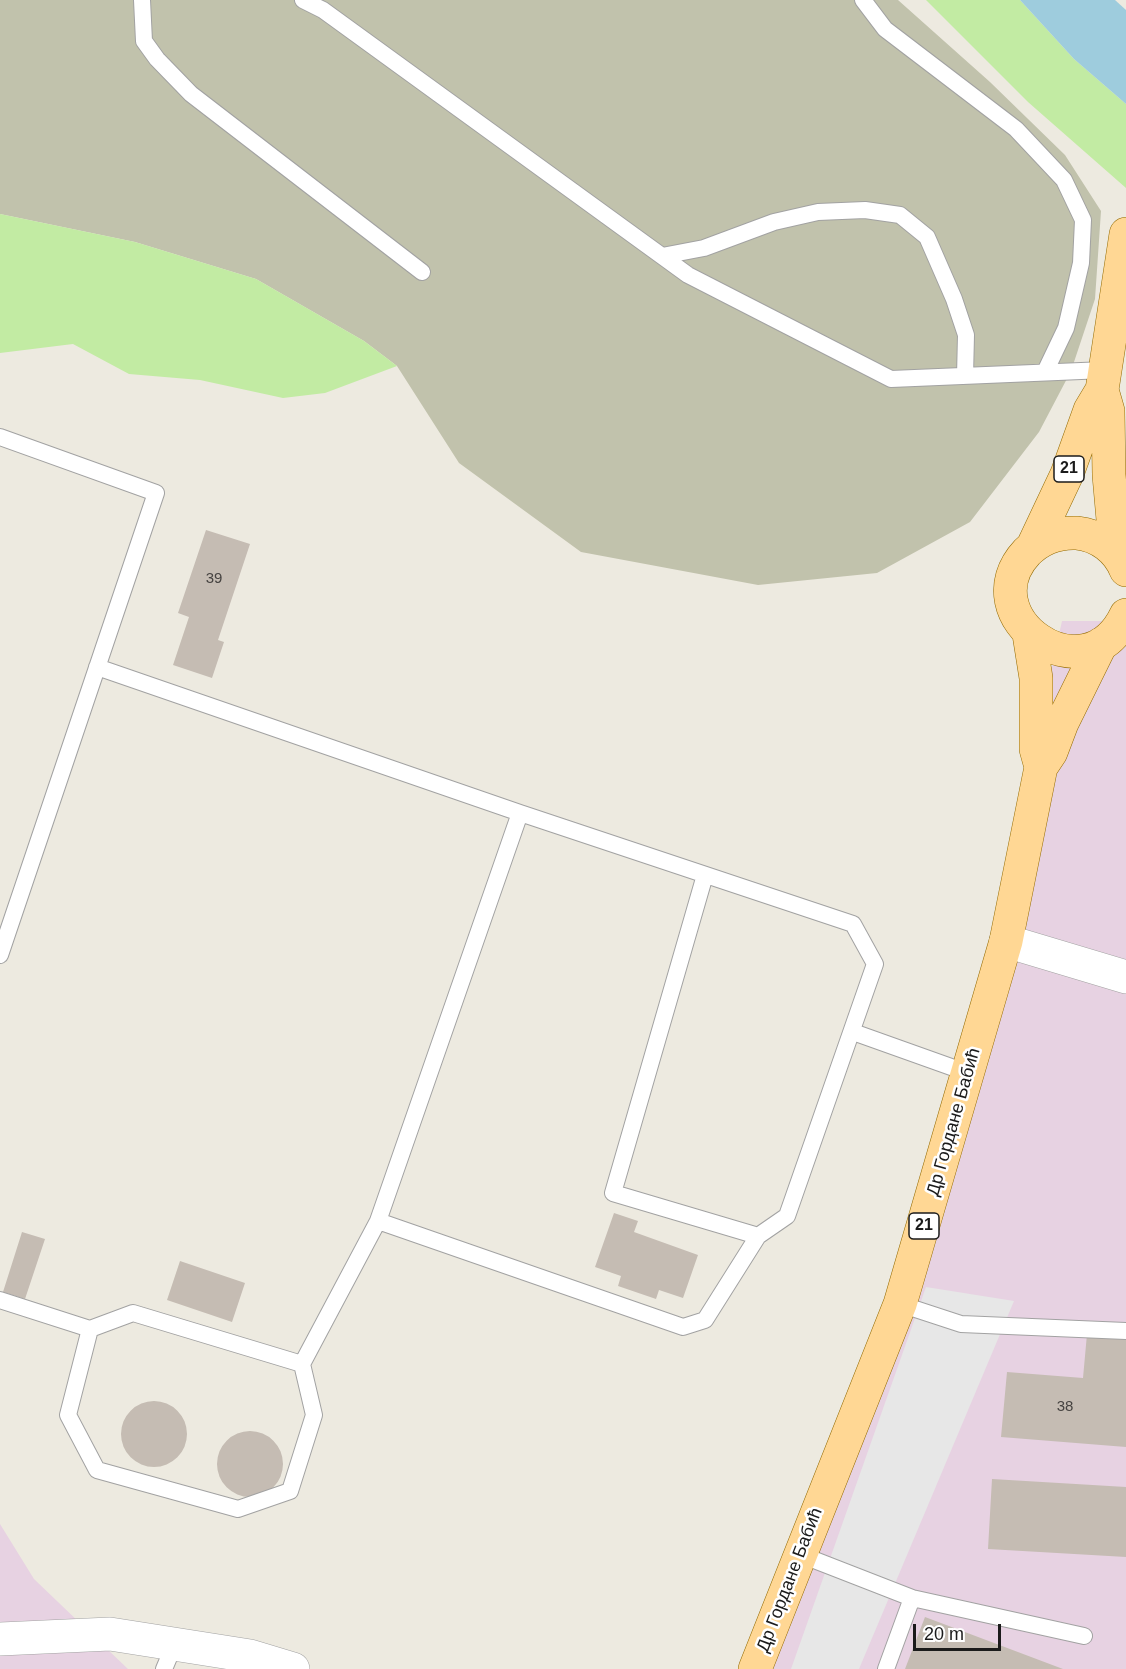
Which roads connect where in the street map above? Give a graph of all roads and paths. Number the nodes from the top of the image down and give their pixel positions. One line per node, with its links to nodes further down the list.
1 (142, 0): 6 (lane)
2 (303, 0): 5 (lane)
3 (863, 0): 8 (lane)
4 (1126, 234): 7 (main road, 21)
5 (662, 256): 9 (lane); 9 (lane)
6 (422, 272)
7 (1105, 367): 8 (lane); 11 (main road, 21); 12 (main road, 21)
8 (1045, 372): 9 (lane)
9 (965, 376)
10 (0, 436): 16 (lane)
11 (1033, 546): 12 (main road, 21); 14 (main road, 21)
12 (1121, 562)
13 (1126, 615): 15 (main road, 21)
14 (1029, 634): 15 (main road); 17 (main road, Др Гордане Бабић / 21)
15 (1101, 644): 17 (main road, Др Гордане Бабић / 21)
16 (97, 667): 18 (lane); 21 (lane)
17 (1041, 767): 20 (main road, Др Гордане Бабић / 21)
18 (520, 813): 19 (lane); 25 (lane)
19 (705, 875): 23 (lane); 26 (lane)
20 (1006, 941): 22 (street); 24 (main road, Др Гордане Бабић / 21)
21 (0, 955)
22 (1126, 977)
23 (853, 1032): 24 (lane); 26 (lane)
24 (968, 1073): 28 (main road, Др Гордане Бабић / 21)
25 (378, 1221): 26 (lane); 31 (lane)
26 (758, 1236)
27 (0, 1300): 29 (lane)
28 (900, 1304): 30 (lane); 32 (main road, Др Гордане Бабић / 21)
29 (90, 1329): 31 (lane); 31 (lane)
30 (1126, 1331)
31 (302, 1364)
32 (799, 1554): 33 (lane); 38 (main road, Др Гордане Бабић / 21)
33 (912, 1598): 34 (lane); 39 (lane)
34 (1084, 1636)
35 (0, 1639): 36 (street)
36 (169, 1656): 37 (street)
37 (293, 1669)
38 (755, 1669)
39 (886, 1669)

